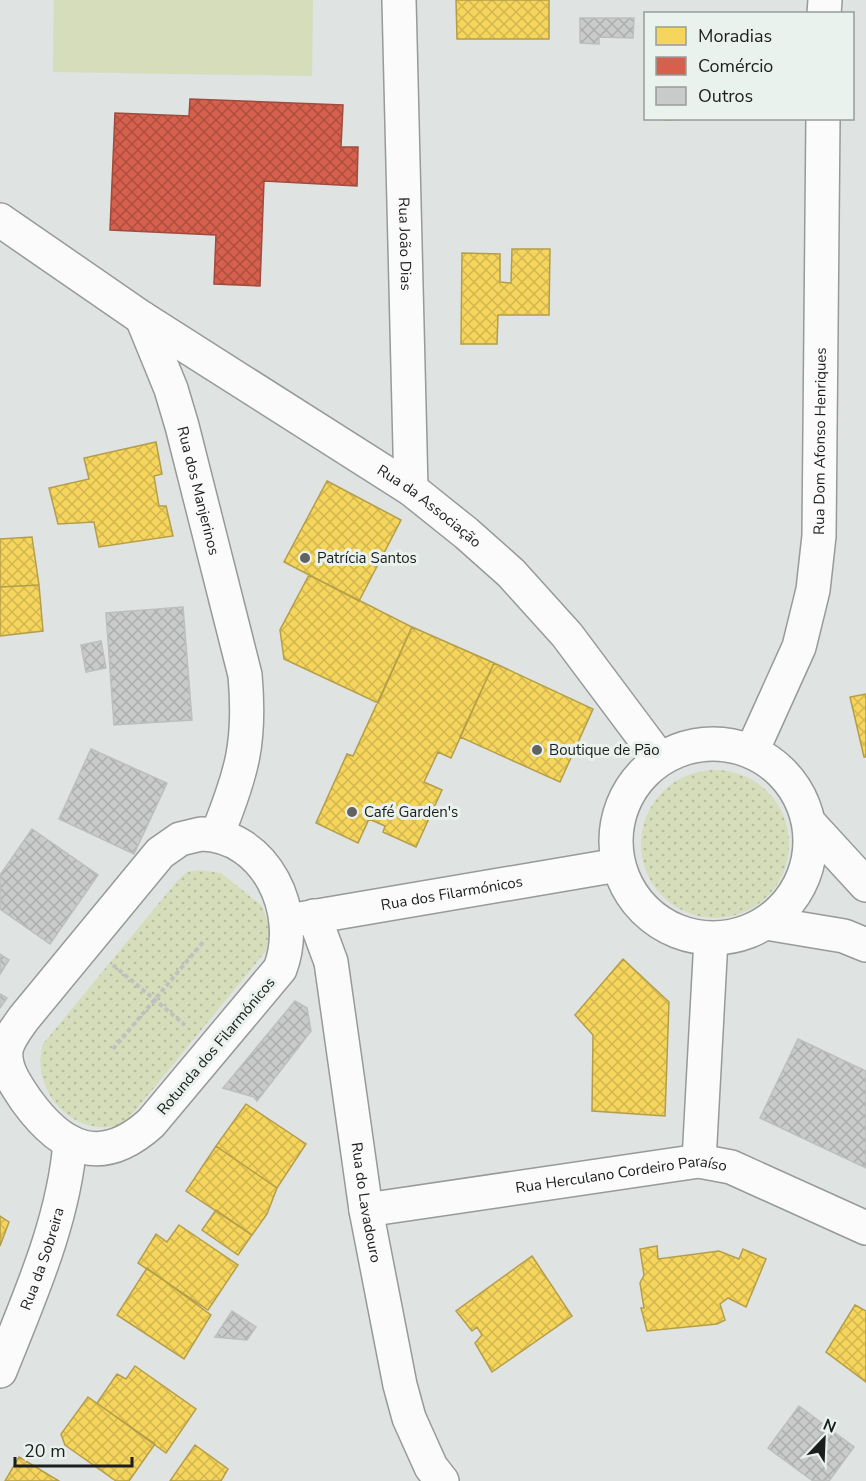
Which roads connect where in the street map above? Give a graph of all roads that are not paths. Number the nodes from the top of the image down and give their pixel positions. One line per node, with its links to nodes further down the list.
1 (399, 0): 5 (street, Rua João Dias)
2 (823, 120): 6 (street, Rua Dom Afonso Henriques)
3 (0, 220): 4 (street)
4 (142, 318): 5 (street, Rua da Associação); 9 (street, Rua dos Manjerinos)
5 (411, 489): 7 (street, Rua da Associação)
6 (752, 751): 7 (street); 8 (street)
7 (659, 758): 10 (street)
8 (809, 823): 11 (street); 13 (street)
9 (218, 835): 12 (street, Rotunda dos Filarmónicos); 16 (street, Rotunda dos Filarmónicos)
10 (618, 865): 12 (street, Rua dos Filarmónicos); 14 (street)
11 (866, 885)
12 (300, 919): 17 (street, Rotunda dos Filarmónicos); 19 (street, Rua do Lavadouro)
13 (766, 923): 14 (street); 15 (street)
14 (711, 939): 18 (street)
15 (866, 945)
16 (10, 1095): 17 (street, Rotunda dos Filarmónicos)
17 (70, 1142): 21 (street, Rua da Sobreira)
18 (699, 1161): 19 (street, Rua Herculano Cordeiro Paraíso); 20 (street, Rua Herculano Cordeiro Paraíso)
19 (366, 1210): 22 (street, Rua do Lavadouro)
20 (866, 1228)
21 (0, 1371)
22 (442, 1481)

